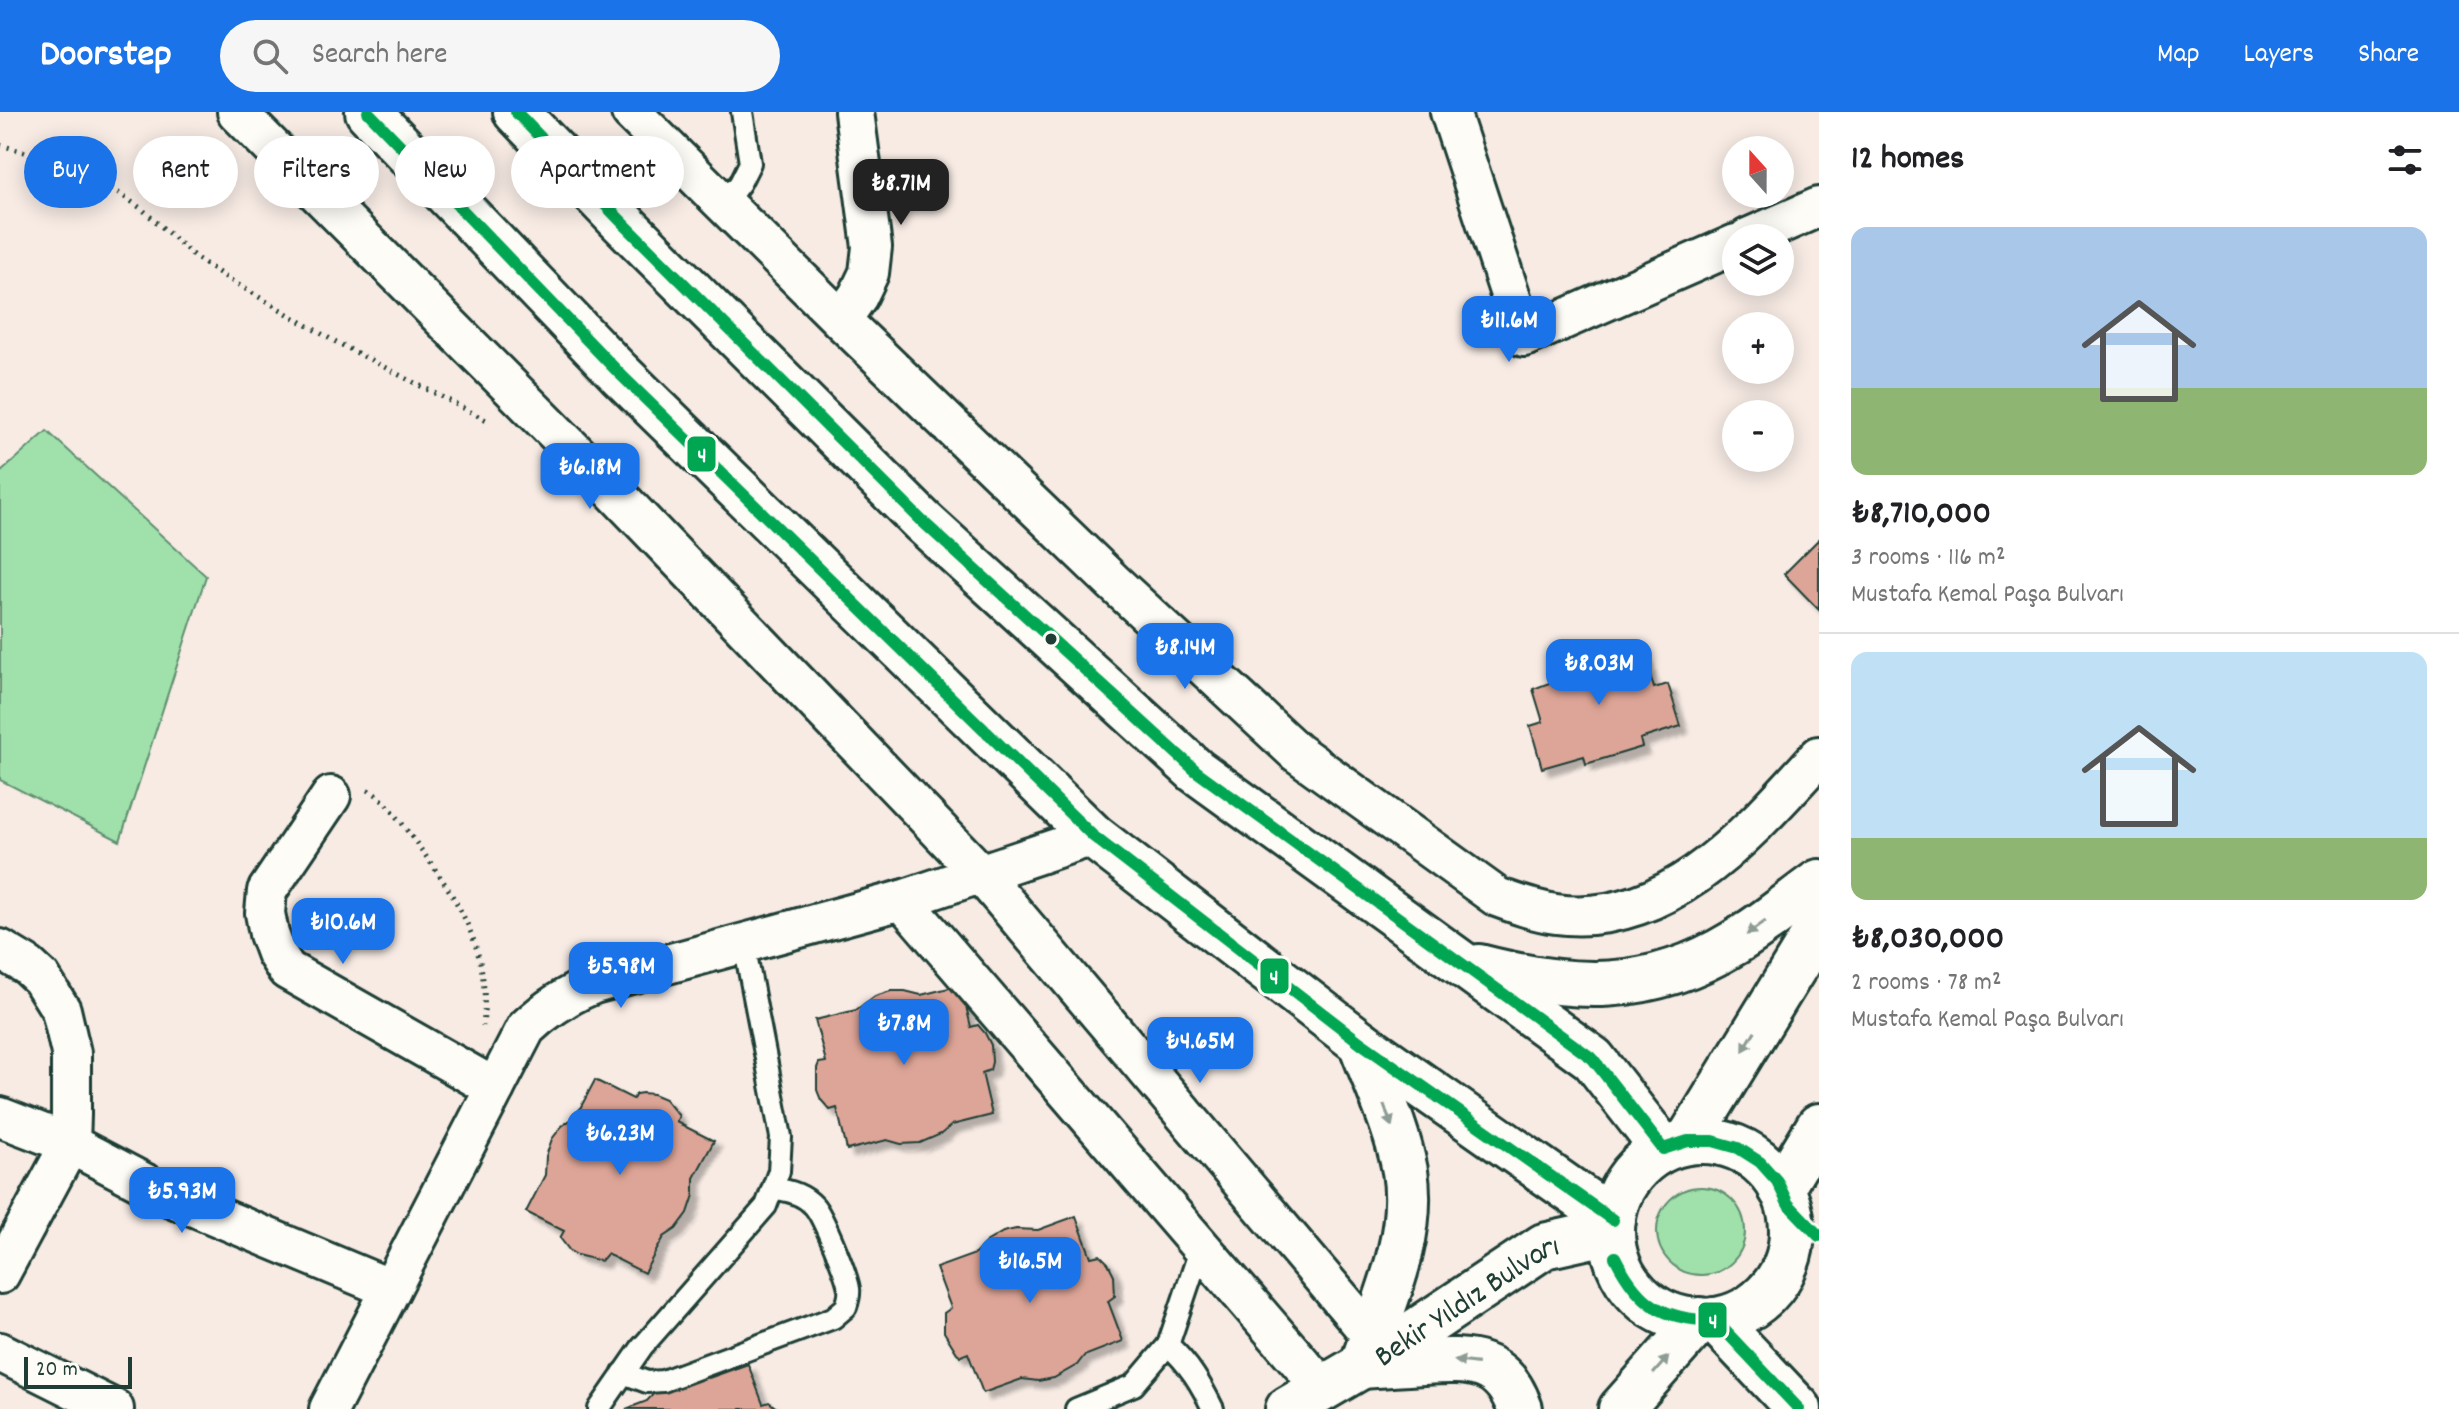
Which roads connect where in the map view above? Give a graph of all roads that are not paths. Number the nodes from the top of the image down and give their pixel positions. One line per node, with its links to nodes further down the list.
1 (237, 112): 16 (street)
2 (368, 112): 15 (main road)
3 (516, 112): 22 (main road)
4 (631, 112): 8 (street)
5 (742, 112): 8 (lane)
6 (854, 112): 12 (street)
7 (1450, 112): 11 (street)
8 (724, 204): 12 (street)
9 (1819, 207): 10 (street)
10 (1780, 224)
11 (1722, 250)
12 (841, 320): 13 (street)
13 (1819, 756)
14 (331, 796): 24 (street)
15 (1093, 836): 16 (street); 23 (main road)
16 (981, 874): 18 (street); 38 (street)
17 (1819, 882): 22 (main road, one-way to 22)
18 (902, 900): 20 (street); 33 (street)
19 (1819, 927): 28 (main road, one-way to 28)
20 (744, 944): 24 (street); 29 (lane)
21 (0, 949): 27 (street)
22 (1461, 963): 28 (main road)
23 (1361, 1043): 31 (main road); 38 (main road, one-way to 38)
24 (483, 1080): 35 (street)
25 (0, 1117): 27 (street)
26 (1819, 1126): 30 (main road)
27 (70, 1144): 34 (street); 35 (street)
28 (1676, 1145): 30 (main road); 31 (main road)
29 (774, 1189): 40 (lane); 40 (lane)
30 (1784, 1197): 32 (main road); 36 (main road)
31 (1612, 1226): 36 (main road); 38 (main road, Bekir Yıldız Bulvarı)
32 (1819, 1236)
33 (1201, 1247): 37 (lane); 41 (street)
34 (0, 1274)
35 (391, 1289): 43 (street)
36 (1708, 1320): 48 (main road, one-way to 36); 49 (main road)
37 (1168, 1345): 45 (lane); 46 (lane)
38 (1367, 1351): 41 (main road, Bekir Yıldız Bulvarı); 47 (main road, one-way to 38)
39 (0, 1352): 42 (street)
40 (623, 1373): 44 (lane)
41 (1306, 1399)
42 (114, 1409)
43 (329, 1409)
44 (599, 1409)
45 (1076, 1409)
46 (1213, 1409)
47 (1520, 1409)
48 (1621, 1409)
49 (1799, 1409)

